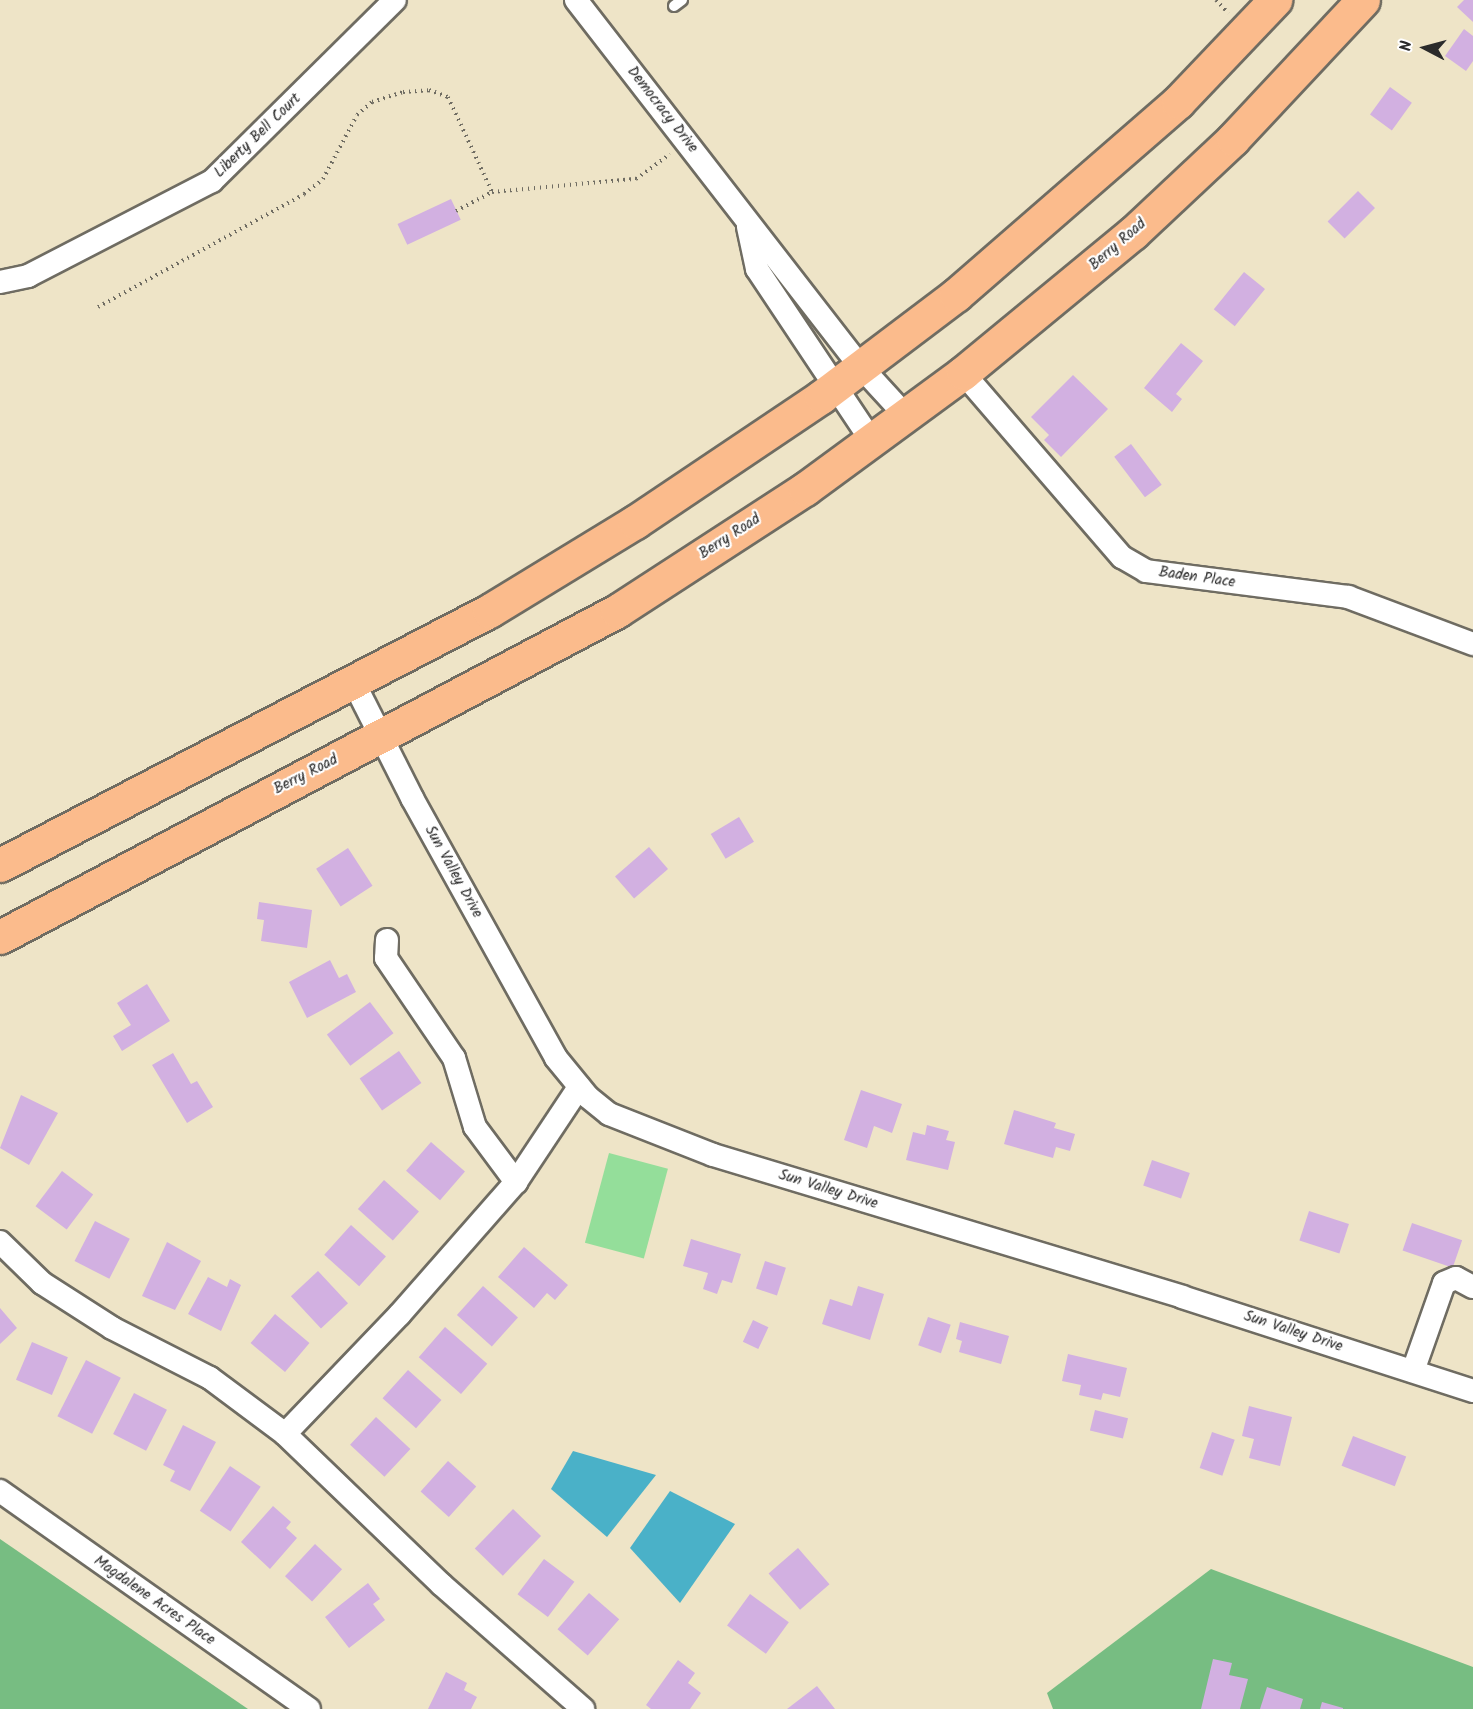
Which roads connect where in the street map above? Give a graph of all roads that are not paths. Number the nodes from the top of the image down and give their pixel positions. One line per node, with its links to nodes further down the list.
1 (394, 0): 6 (street, Liberty Bell Court)
2 (576, 0): 5 (street, Democracy Drive)
3 (1275, 0): 7 (highway)
4 (1363, 0): 8 (highway, Berry Road)
5 (747, 219): 7 (street, Democracy Drive); 9 (street, Democracy Drive)
6 (0, 282)
7 (861, 367): 9 (highway); 10 (street, Democracy Drive)
8 (963, 373): 10 (highway, Berry Road); 12 (street, Baden Place)
9 (836, 387): 11 (street, Democracy Drive); 13 (highway)
10 (905, 416): 11 (highway, Berry Road)
11 (871, 440): 14 (highway, Berry Road)
12 (1473, 644)
13 (353, 681): 14 (street, Sun Valley Drive); 15 (highway)
14 (380, 737): 16 (highway, Berry Road); 18 (street, Sun Valley Drive)
15 (0, 865)
16 (0, 938)
17 (387, 940): 19 (street)
18 (579, 1087): 19 (street); 22 (street, Sun Valley Drive)
19 (516, 1182): 24 (street)
20 (0, 1242): 24 (street)
21 (1473, 1287): 22 (street)
22 (1413, 1371): 23 (street, Sun Valley Drive)
23 (1473, 1390)
24 (285, 1434): 27 (street)
25 (0, 1491): 26 (street, Magdalene Acres Place)
26 (309, 1709)
27 (582, 1709)

